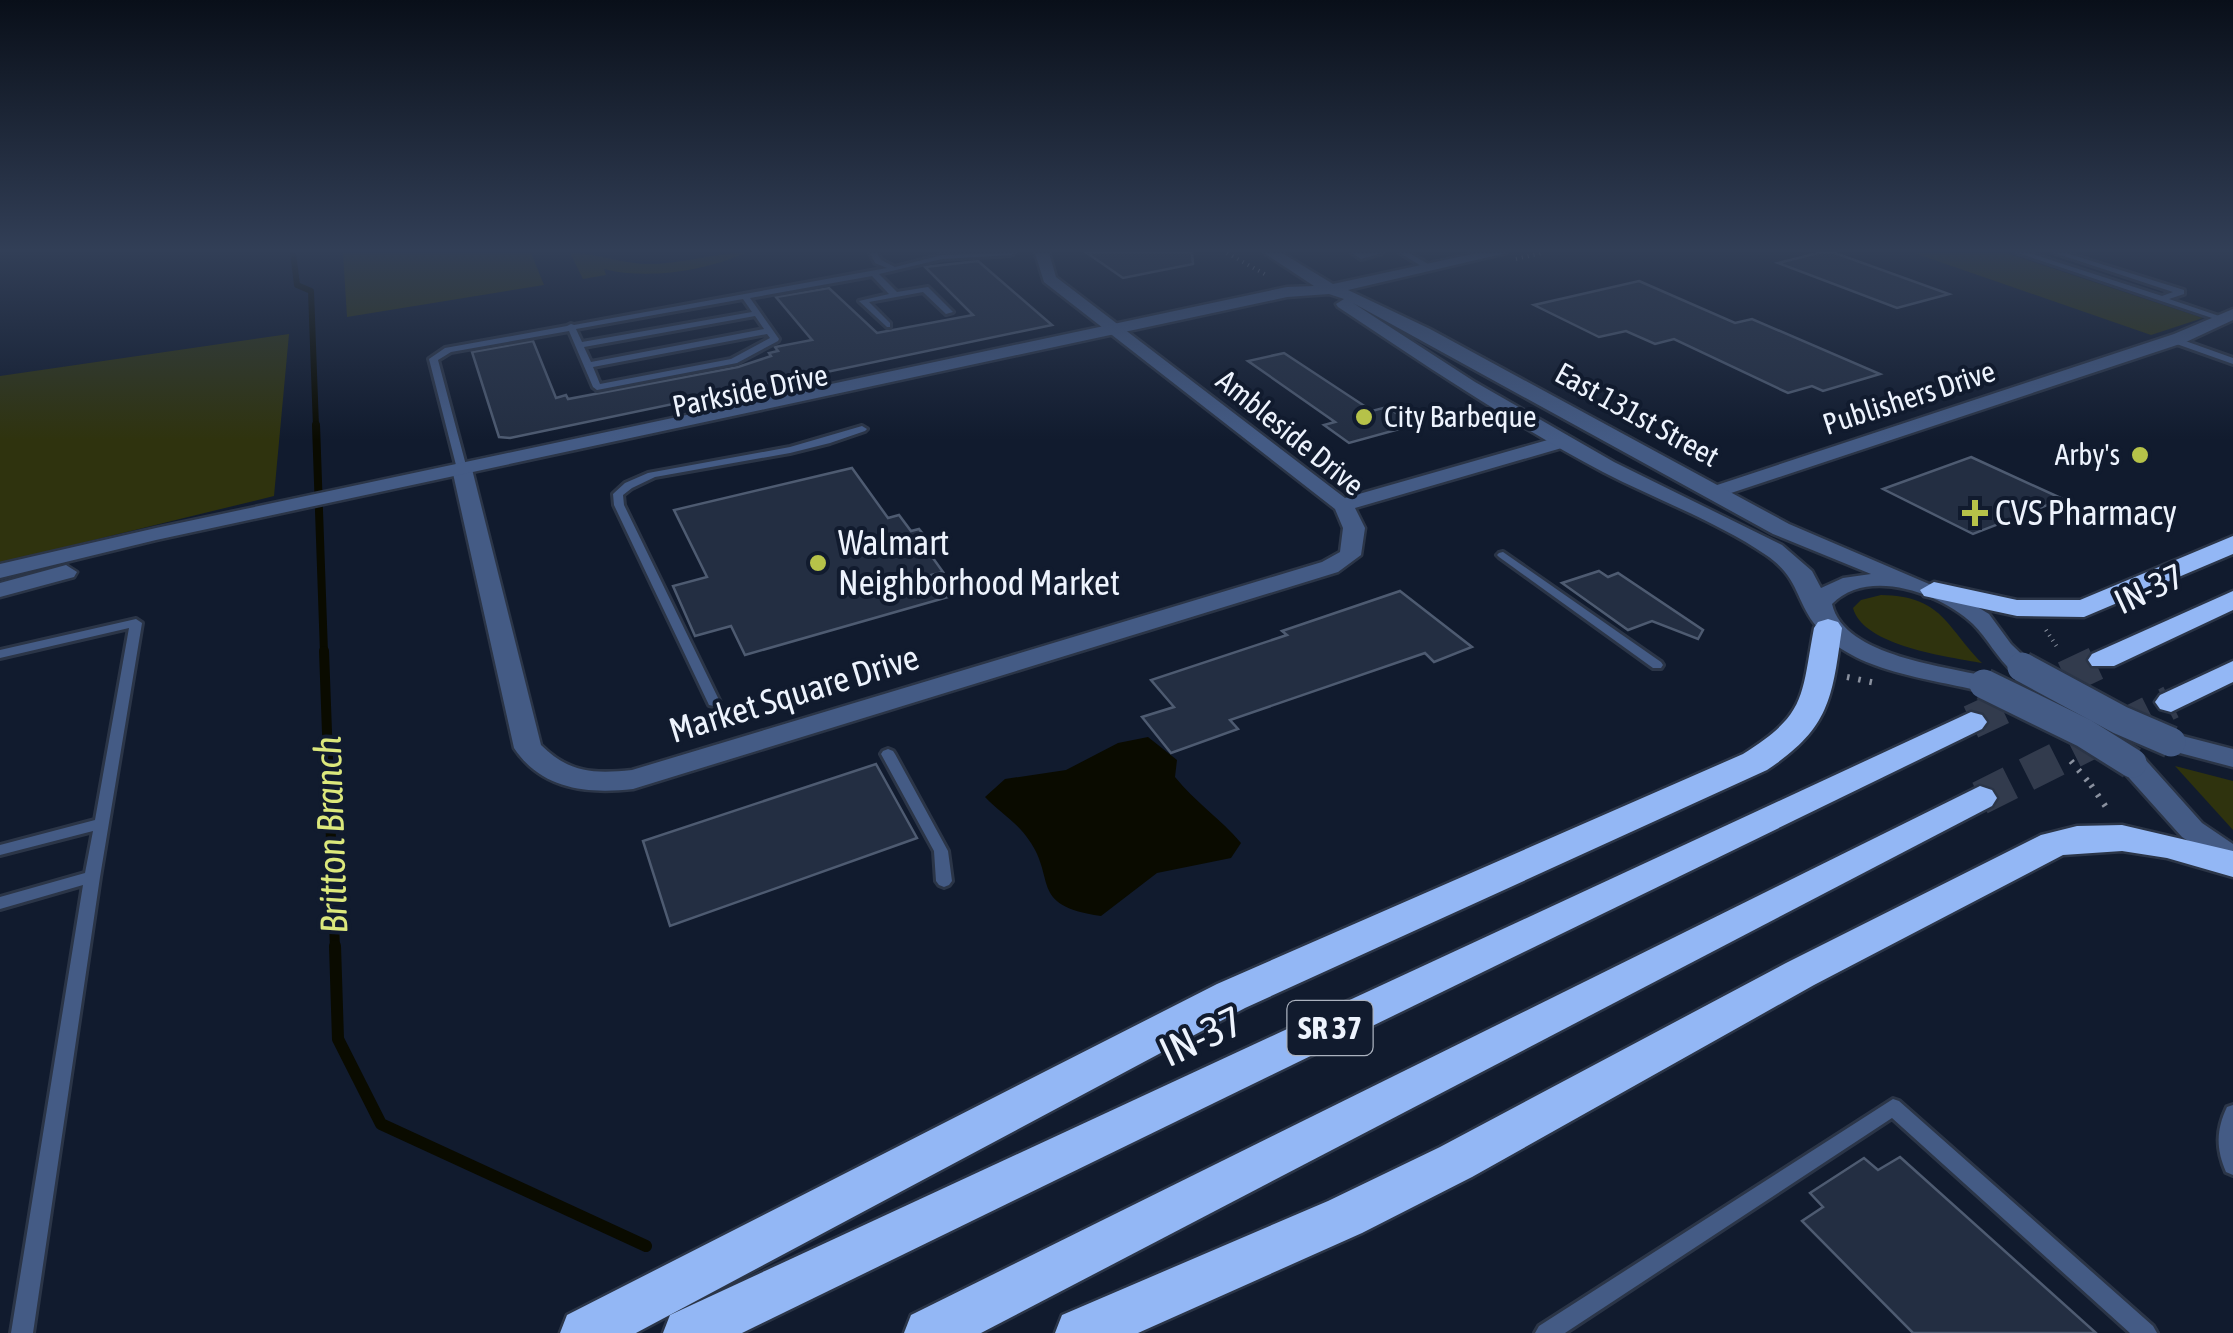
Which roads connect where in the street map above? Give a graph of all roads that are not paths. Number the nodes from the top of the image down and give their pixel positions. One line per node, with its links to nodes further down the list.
1 (633, 315): 11 (lane)
2 (739, 315): 15 (lane)
3 (758, 315): 12 (lane)
4 (878, 315): 10 (lane)
5 (1098, 315): 13 (street, Ambleside Drive)
6 (1230, 315): 13 (street, Parkside Drive)
7 (1358, 315): 19 (street, East 131st Street)
8 (1382, 315): 21 (street, East 131st Street)
9 (2226, 322): 14 (street, Publishers Drive)
10 (886, 324)
11 (571, 326): 15 (lane); 20 (lane)
12 (769, 331): 17 (lane); 17 (lane)
13 (1122, 334): 20 (street, Parkside Drive); 22 (street, Ambleside Drive)
14 (2174, 340): 16 (lane); 21 (street, Publishers Drive)
15 (579, 345): 17 (lane)
16 (2233, 360)
17 (588, 365)
18 (862, 429): 36 (lane)
19 (1565, 441): 22 (street); 31 (street, East 131st Street)
20 (464, 476): 23 (street, Parkside Drive); 25 (street, Market Square Drive)
21 (1715, 492): 28 (street, East 131st Street)
22 (1342, 505): 25 (street, Ambleside Drive)
23 (279, 516): 27 (street, Parkside Drive); 29 (street, Parkside Drive)
24 (2233, 544): 28 (highway)
25 (1352, 546)
26 (1503, 555): 34 (lane)
27 (0, 571)
28 (1926, 588): 31 (street); 40 (street, East 131st Street, bridge)
29 (0, 590)
30 (2233, 599): 33 (highway, IN-37)
31 (1824, 620): 38 (street); 51 (highway)
32 (0, 654): 42 (lane)
33 (2103, 660)
34 (1657, 665)
35 (2233, 670): 37 (highway)
36 (714, 702)
37 (2171, 702)
38 (1978, 703): 44 (street, bridge); 52 (highway, IN-37 / SR 37)
39 (888, 754): 46 (lane)
40 (2233, 758)
41 (1980, 798): 53 (highway, SR 37)
42 (102, 822): 43 (lane); 45 (lane)
43 (0, 850)
44 (2233, 861): 54 (highway)
45 (92, 877): 47 (lane); 50 (lane)
46 (944, 881)
47 (0, 903)
48 (2233, 1112): 49 (lane)
49 (2233, 1166)
50 (22, 1333)
51 (585, 1333)
52 (688, 1333)
53 (928, 1333)
54 (1080, 1333)
55 (1546, 1333): 56 (lane)
56 (2146, 1333)

